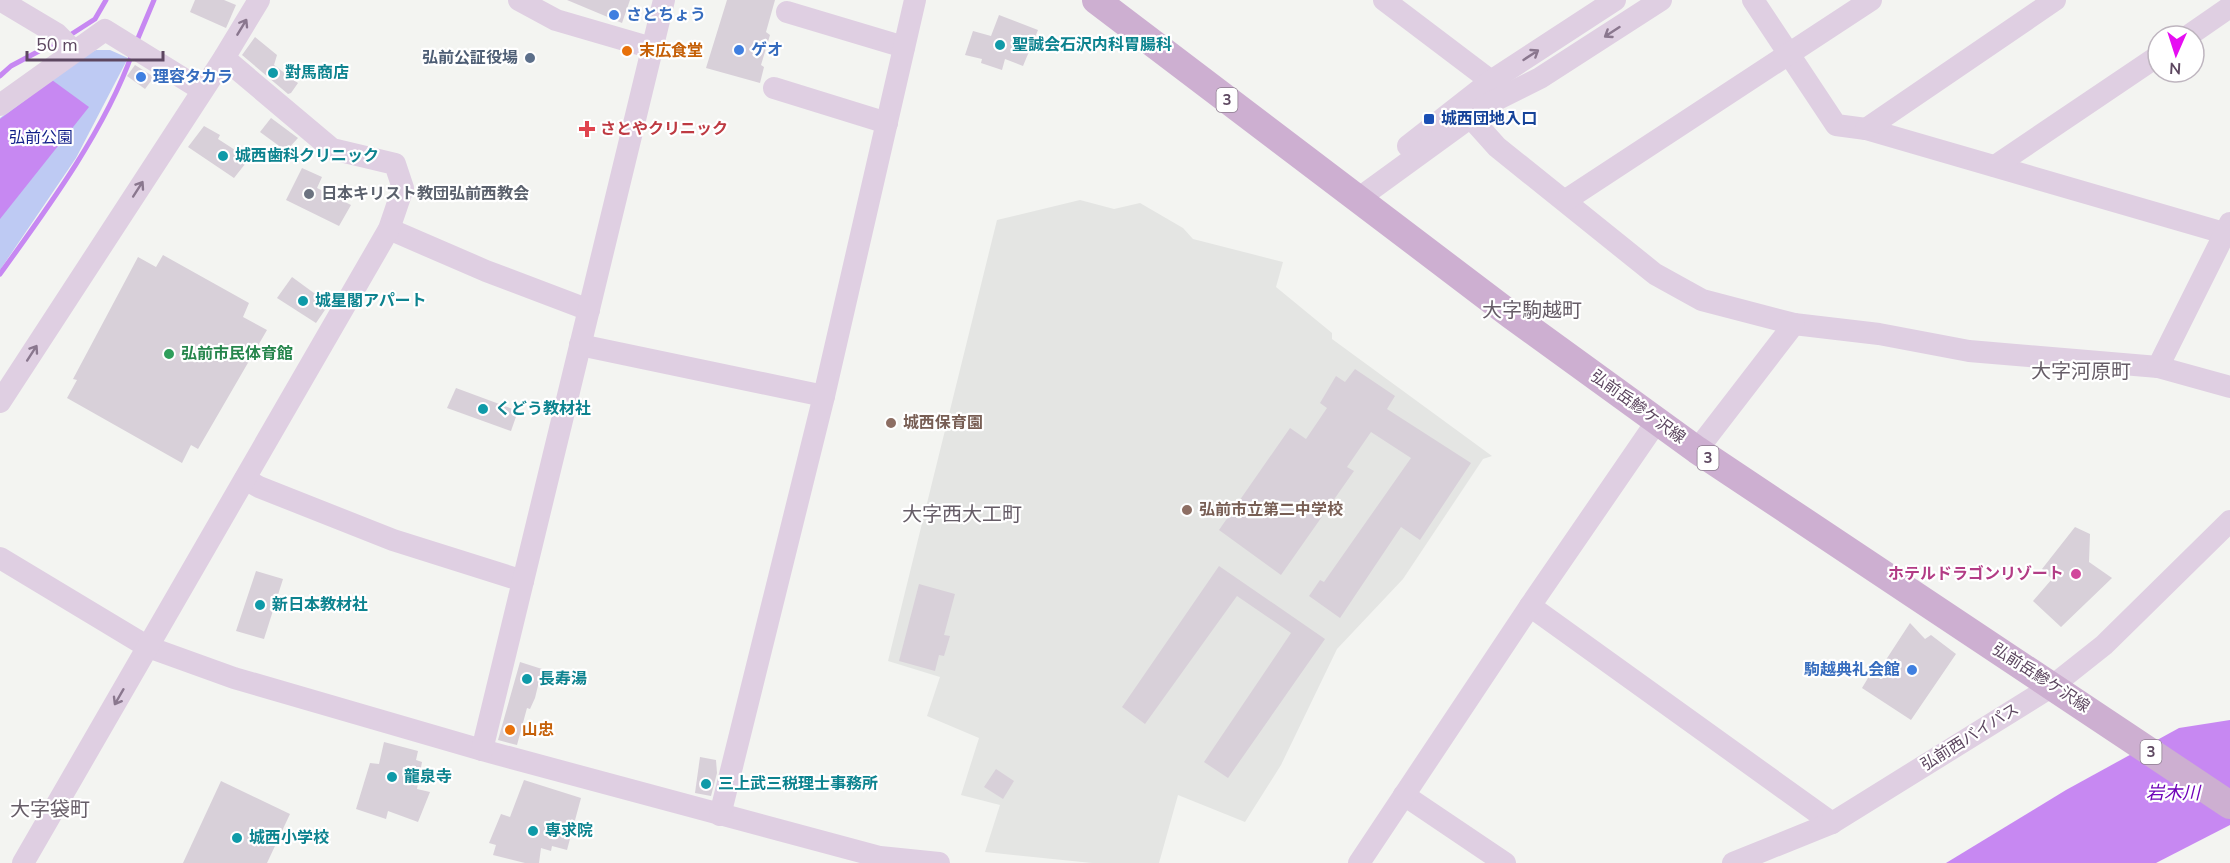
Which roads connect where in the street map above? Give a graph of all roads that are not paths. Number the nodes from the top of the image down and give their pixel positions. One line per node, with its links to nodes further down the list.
1 (0, 0): 18 (street)
2 (259, 0): 20 (street, one-way to 2)
3 (519, 0): 17 (street)
4 (664, 0): 17 (street)
5 (915, 0): 16 (street)
6 (1096, 0): 30 (main road, 弘前岳鰺ケ沢線 / 3)
7 (1615, 0): 22 (street, one-way to 7)
8 (1661, 0): 26 (street, one-way to 26)
9 (1753, 0): 19 (street)
10 (1871, 0): 19 (street)
11 (2055, 0): 28 (street)
12 (1393, 2): 22 (street)
13 (2223, 11): 15 (street)
14 (787, 12): 16 (street)
15 (2205, 24)
16 (904, 47): 27 (street)
17 (652, 48): 34 (street)
18 (74, 51): 24 (street); 25 (street)
19 (1790, 53): 28 (street); 31 (street)
20 (224, 58): 24 (street); 33 (street)
21 (2146, 64): 29 (street)
22 (1491, 81): 30 (street)
23 (774, 88): 27 (street)
24 (202, 90): 40 (street, one-way to 24)
25 (0, 105)
26 (1472, 118): 30 (street); 31 (street)
27 (887, 123): 39 (street)
28 (1866, 129): 29 (street)
29 (1995, 166): 32 (street)
30 (1358, 199): 41 (main road, 弘前岳鰺ケ沢線 / 3)
31 (1566, 200): 35 (street)
32 (2227, 228): 37 (street)
33 (389, 229): 34 (street); 43 (street)
34 (589, 310): 36 (street)
35 (1794, 324): 37 (street); 42 (street)
36 (580, 345): 39 (street); 46 (street)
37 (2158, 367): 38 (street)
38 (2230, 387)
39 (824, 396): 53 (street)
40 (0, 402)
41 (1657, 421): 42 (main road, 弘前岳鰺ケ沢線 / 3); 47 (street)
42 (1697, 450): 49 (main road, 弘前岳鰺ケ沢線 / 3)
43 (245, 479): 46 (street); 48 (street)
44 (2230, 520): 49 (street, 弘前西バイパス)
45 (0, 558): 48 (street)
46 (523, 581): 50 (street)
47 (1530, 606): 51 (street); 54 (street)
48 (148, 647): 50 (street); 55 (street, one-way to 55)
49 (2061, 693): 52 (main road, 弘前岳鰺ケ沢線 / 3); 54 (street, 弘前西バイパス)
50 (482, 750): 53 (street)
51 (1404, 795): 57 (street); 58 (street)
52 (2230, 805)
53 (720, 815): 56 (street)
54 (1832, 823): 59 (street, 弘前西バイパス)
55 (23, 863)
56 (939, 863)
57 (1359, 863)
58 (1504, 863)
59 (1733, 863)

